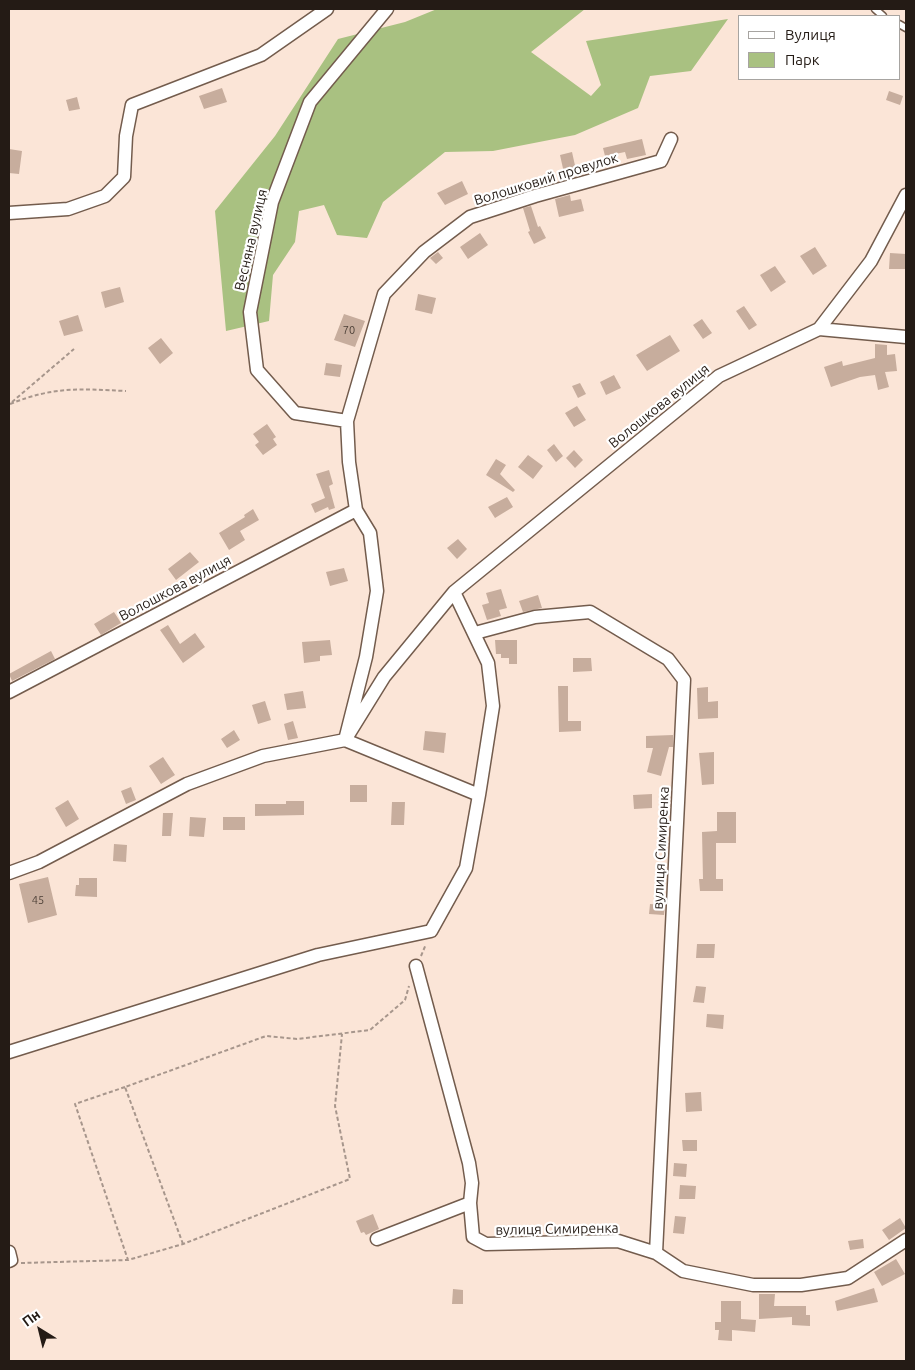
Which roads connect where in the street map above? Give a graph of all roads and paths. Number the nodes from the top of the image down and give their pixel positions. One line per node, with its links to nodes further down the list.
1 (327, 9): 5 (street)
2 (387, 9): 11 (street, Весняна вулиця)
3 (671, 139): 11 (street, Волошковий провулок)
4 (906, 195): 6 (street, Волошкова вулиця)
5 (9, 213)
6 (819, 329): 7 (street); 13 (street, Волошкова вулиця)
7 (906, 337)
8 (74, 349): 10 (path)
9 (126, 391): 10 (path)
10 (9, 404)
11 (347, 421): 12 (street)
12 (356, 510): 15 (street, Волошкова вулиця); 16 (street)
13 (454, 592): 14 (street); 16 (street, Волошкова вулиця)
14 (475, 632): 17 (street); 28 (street, вулиця Симиренка)
15 (9, 692)
16 (345, 740): 17 (street); 18 (street)
17 (479, 795): 19 (street)
18 (9, 873)
19 (432, 931): 20 (path); 22 (street)
20 (416, 966): 21 (path); 24 (street)
21 (342, 1034): 23 (path); 27 (path)
22 (9, 1052)
23 (124, 1087): 27 (path); 30 (path)
24 (470, 1203): 25 (street); 28 (street, вулиця Симиренка)
25 (376, 1239)
26 (906, 1240): 28 (street, вулиця Симиренка)
27 (183, 1244): 30 (path)
28 (656, 1252)
29 (10, 1258): 30 (path)
30 (128, 1260)

